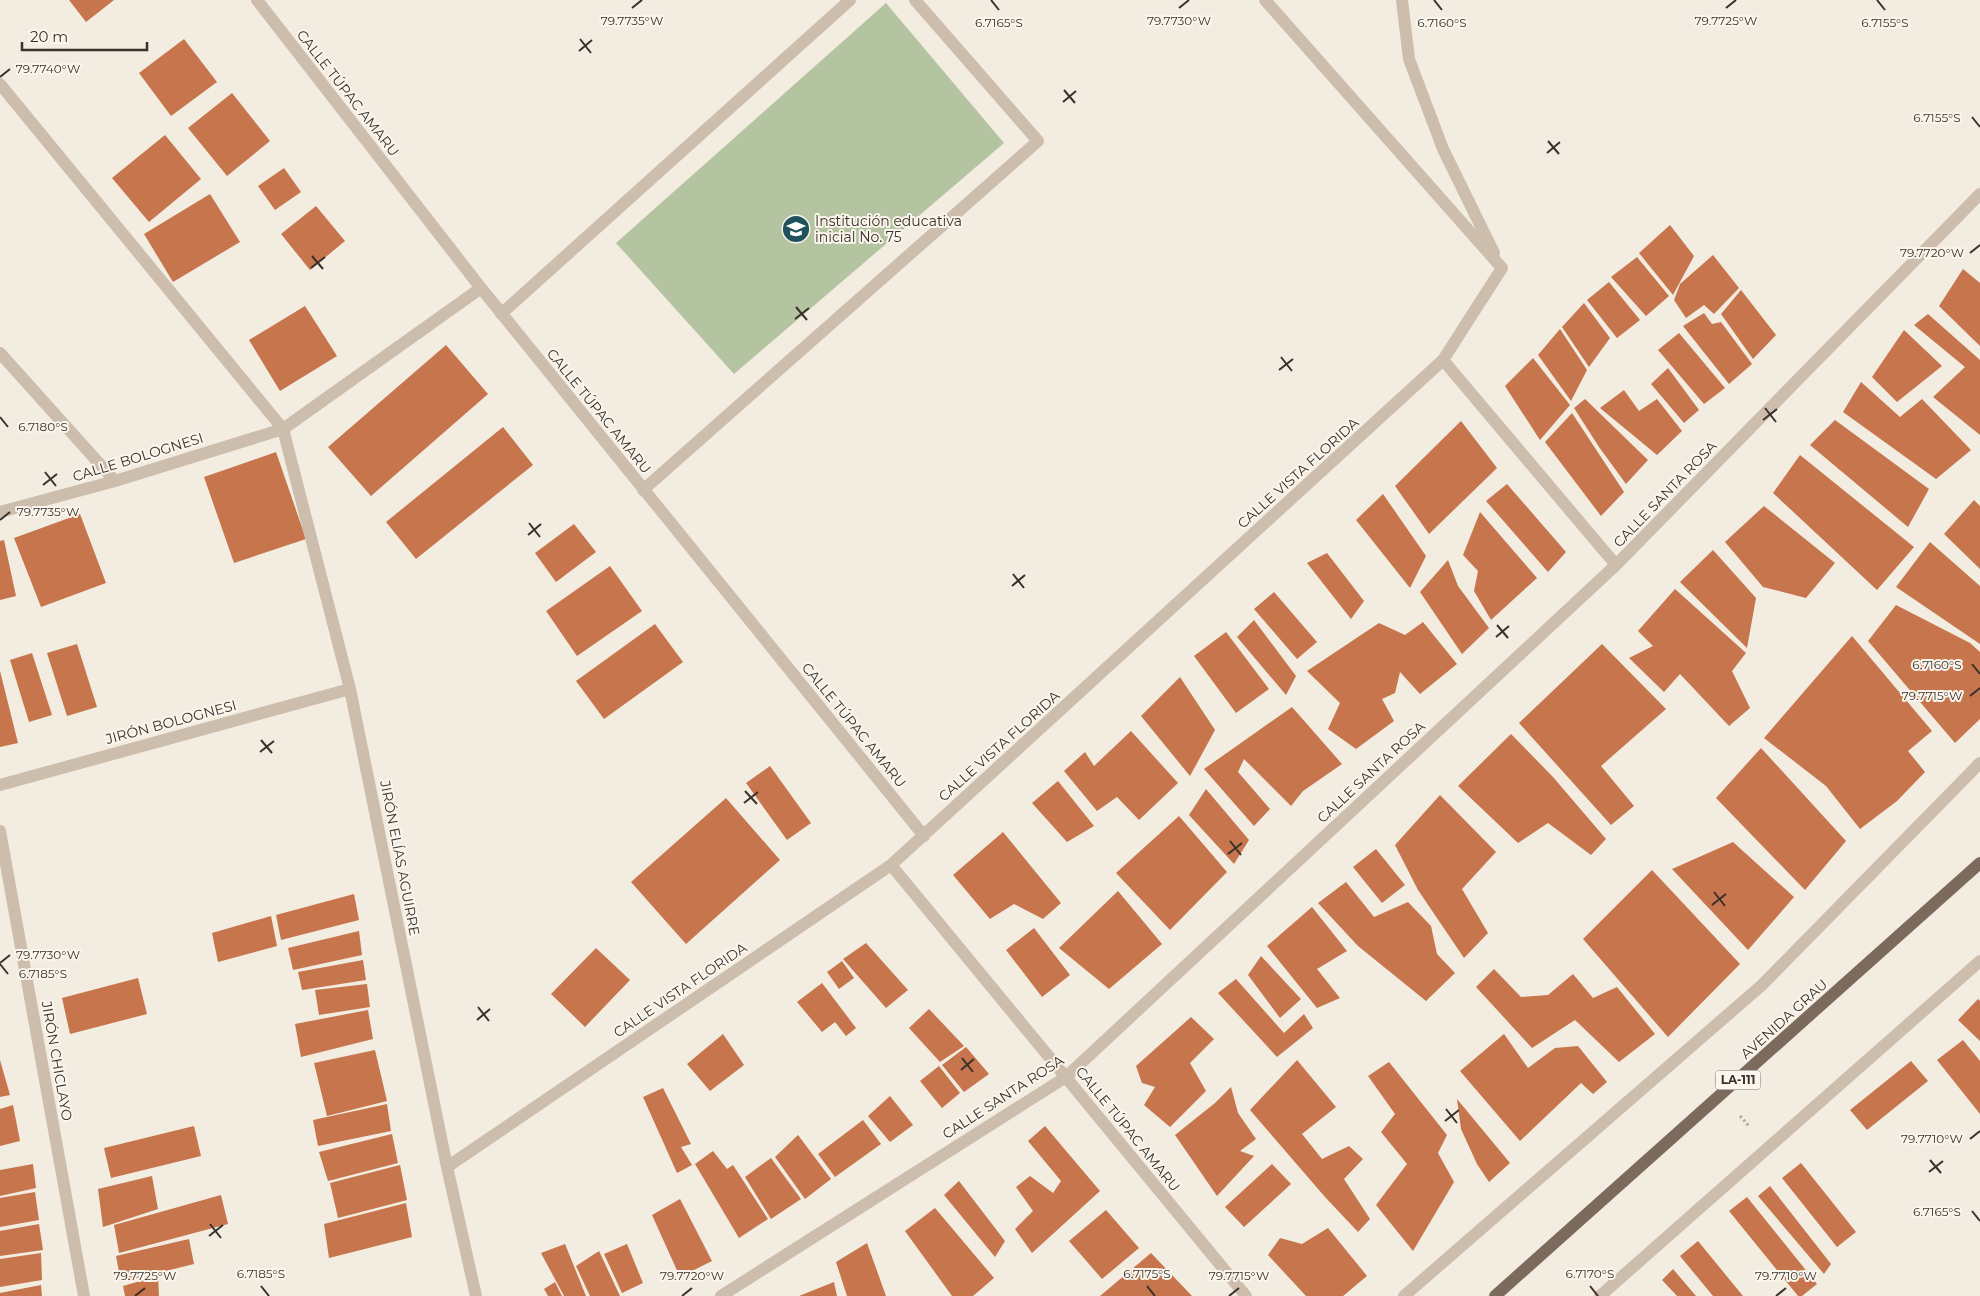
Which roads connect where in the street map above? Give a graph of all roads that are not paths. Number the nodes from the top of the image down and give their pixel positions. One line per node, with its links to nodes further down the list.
1 (257, 0): 9 (street, CALLE TÚPAC AMARU)
2 (850, 0): 10 (street)
3 (914, 0): 15 (street)
4 (1265, 0): 8 (street)
5 (1402, 0): 8 (street)
6 (0, 84): 13 (street)
7 (1980, 194): 17 (street, CALLE SANTA ROSA)
8 (1502, 268): 12 (street, CALLE VISTA FLORIDA)
9 (480, 288): 10 (street, CALLE TÚPAC AMARU); 13 (street, CALLE BOLOGNESI)
10 (501, 314): 15 (street, CALLE TÚPAC AMARU)
11 (0, 353): 14 (street)
12 (1443, 360): 17 (street); 22 (street, CALLE VISTA FLORIDA)
13 (283, 429): 14 (street, CALLE BOLOGNESI); 18 (street, JIRÓN ELÍAS AGUIRRE)
14 (115, 481): 16 (street, CALLE BOLOGNESI)
15 (643, 490): 22 (street, CALLE TÚPAC AMARU)
16 (0, 512)
17 (1616, 565): 26 (street, CALLE SANTA ROSA)
18 (350, 689): 20 (street, JIRÓN BOLOGNESI); 27 (street, JIRÓN ELÍAS AGUIRRE)
19 (1980, 763): 32 (street)
20 (0, 785)
21 (0, 831): 28 (street, JIRÓN CHICLAYO)
22 (924, 836): 24 (street, CALLE VISTA FLORIDA)
23 (1980, 862): 33 (main road, AVENIDA GRAU / LA-111)
24 (891, 865): 26 (street, CALLE TÚPAC AMARU); 27 (street, CALLE VISTA FLORIDA)
25 (1980, 961): 34 (street)
26 (1066, 1077): 30 (street, CALLE SANTA ROSA); 31 (street, CALLE TÚPAC AMARU)
27 (447, 1167): 29 (street, JIRÓN ELÍAS AGUIRRE)
28 (84, 1296)
29 (476, 1296)
30 (722, 1296)
31 (1246, 1296)
32 (1404, 1296)
33 (1495, 1296)
34 (1600, 1296)

